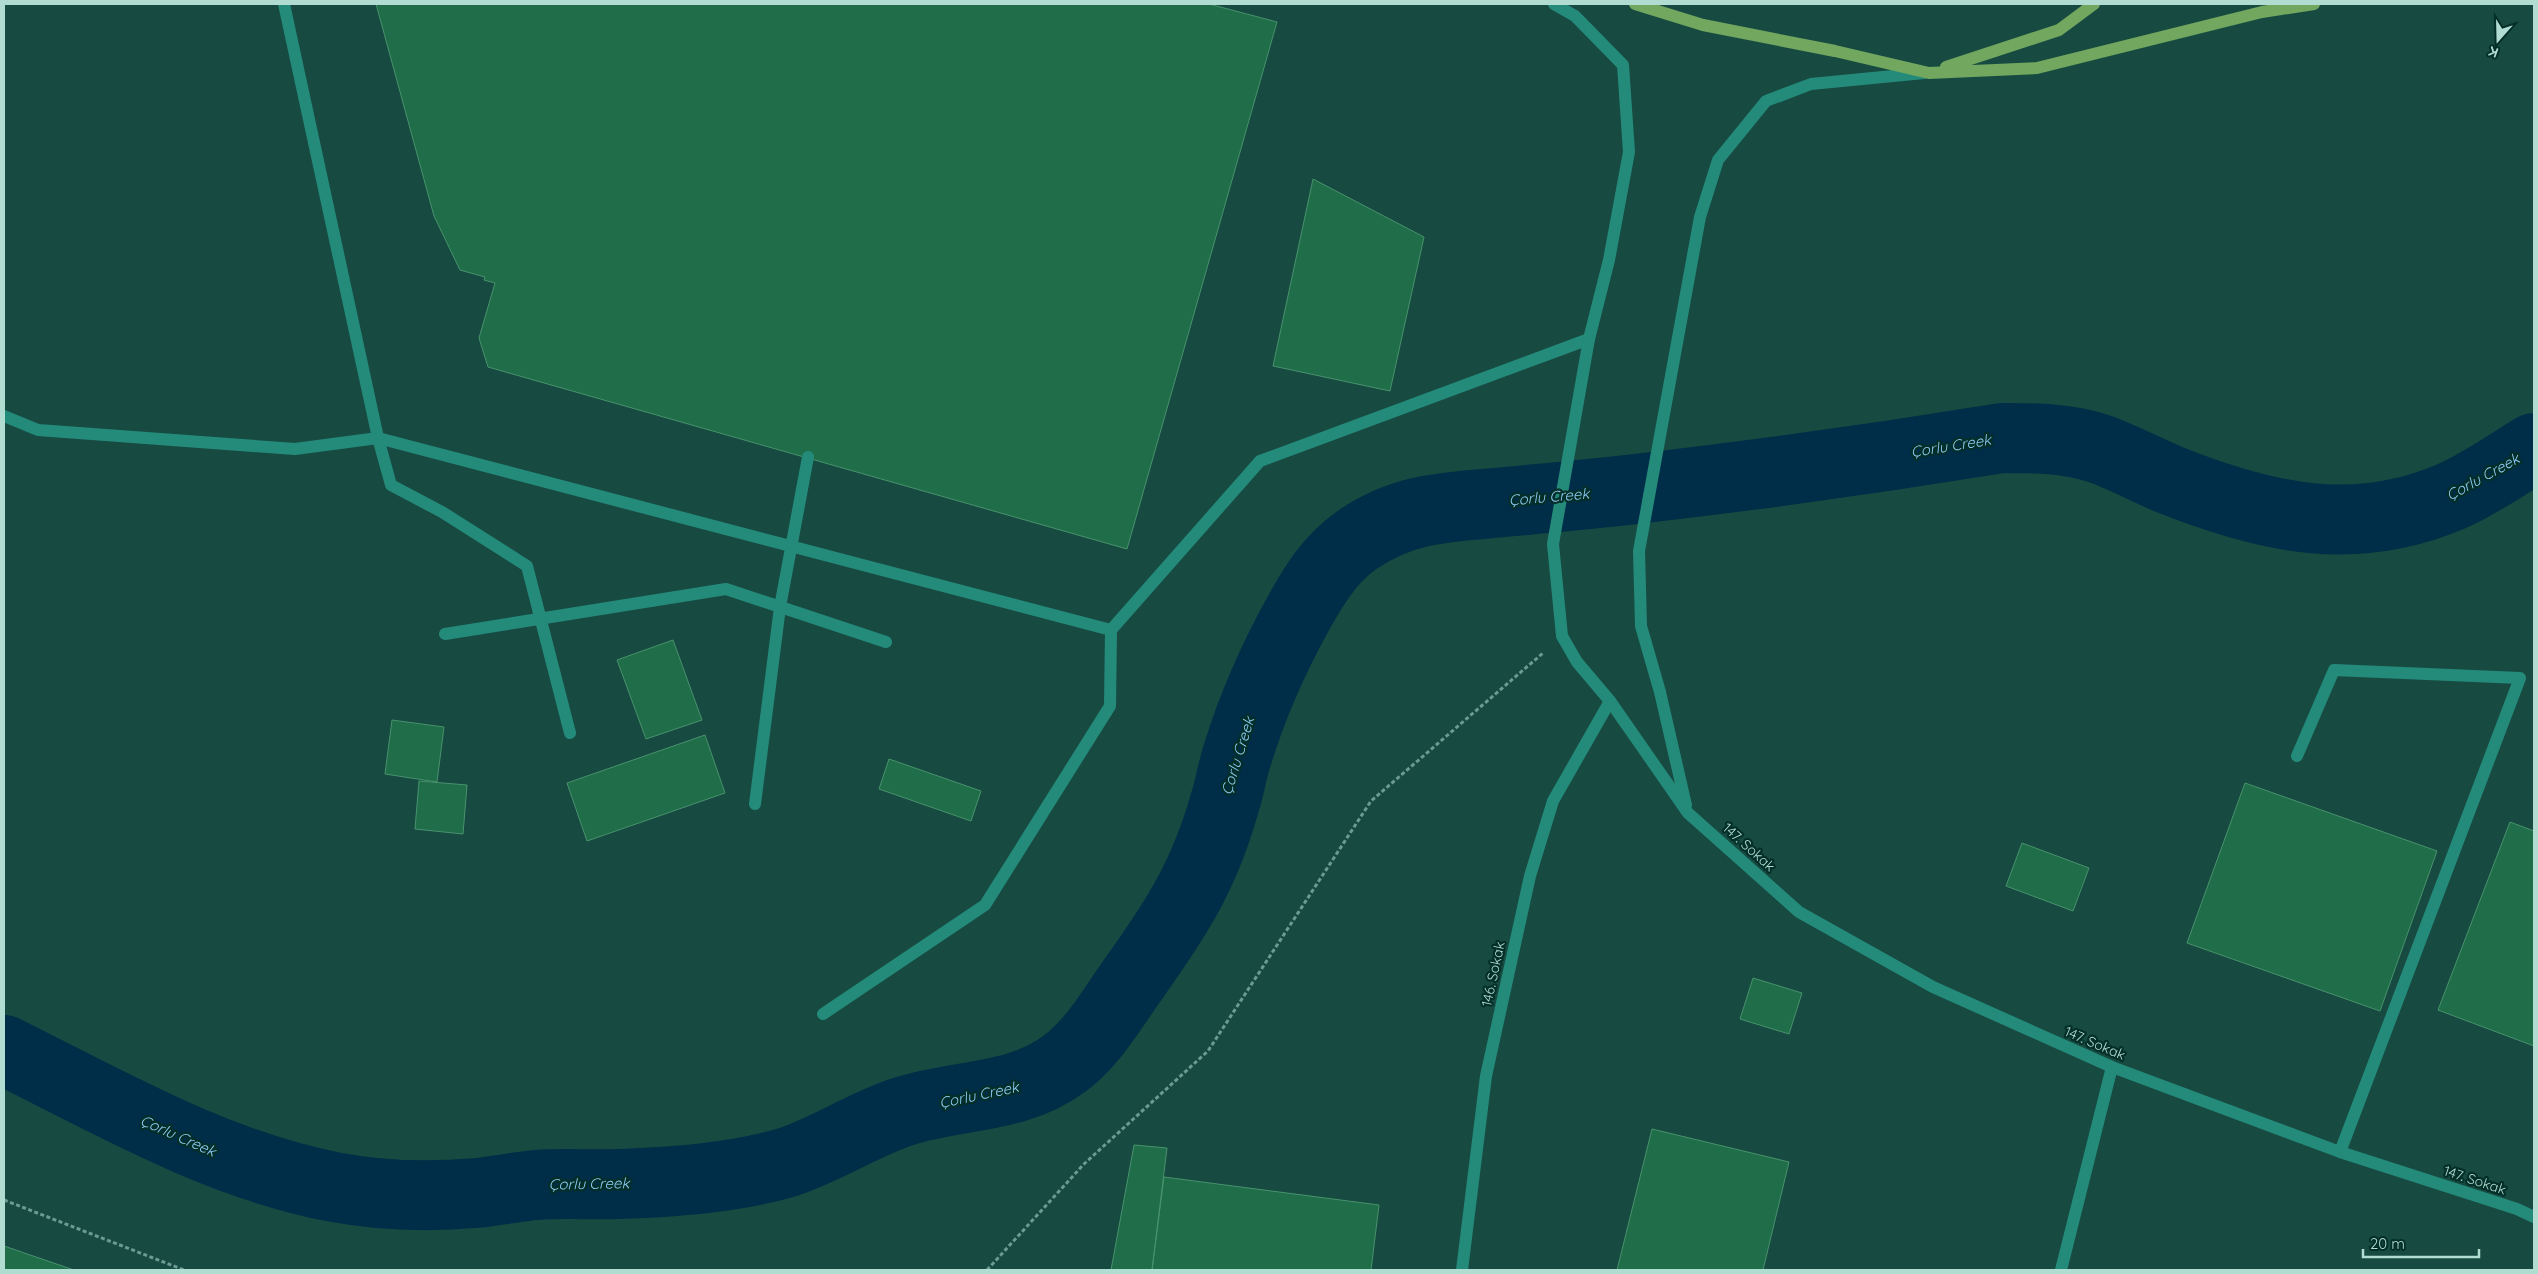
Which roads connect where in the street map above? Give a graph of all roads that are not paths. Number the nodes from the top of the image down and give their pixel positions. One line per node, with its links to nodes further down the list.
1 (284, 4): 9 (street)
2 (1554, 4): 7 (street)
3 (1635, 4): 6 (main road)
4 (2094, 4): 6 (main road)
5 (2314, 4): 6 (main road)
6 (1929, 73): 21 (street)
7 (1589, 339): 14 (street); 17 (street, 147. Sokak)
8 (4, 416): 9 (street)
9 (378, 438): 11 (street); 13 (street)
10 (808, 457): 11 (street)
11 (792, 546): 12 (street); 14 (street)
12 (780, 607): 13 (street); 16 (street); 20 (street)
13 (541, 619): 15 (street); 18 (street)
14 (1111, 630): 22 (street)
15 (446, 634)
16 (886, 642)
17 (1610, 701): 21 (street, 147. Sokak); 26 (street, 146. Sokak)
18 (570, 733)
19 (2297, 756): 24 (street)
20 (755, 804)
21 (1688, 813): 23 (street, 147. Sokak)
22 (822, 1014)
23 (2112, 1067): 24 (street, 147. Sokak); 27 (street)
24 (2340, 1152): 25 (street, 147. Sokak)
25 (2534, 1217)
26 (1462, 1270)
27 (2061, 1270)

